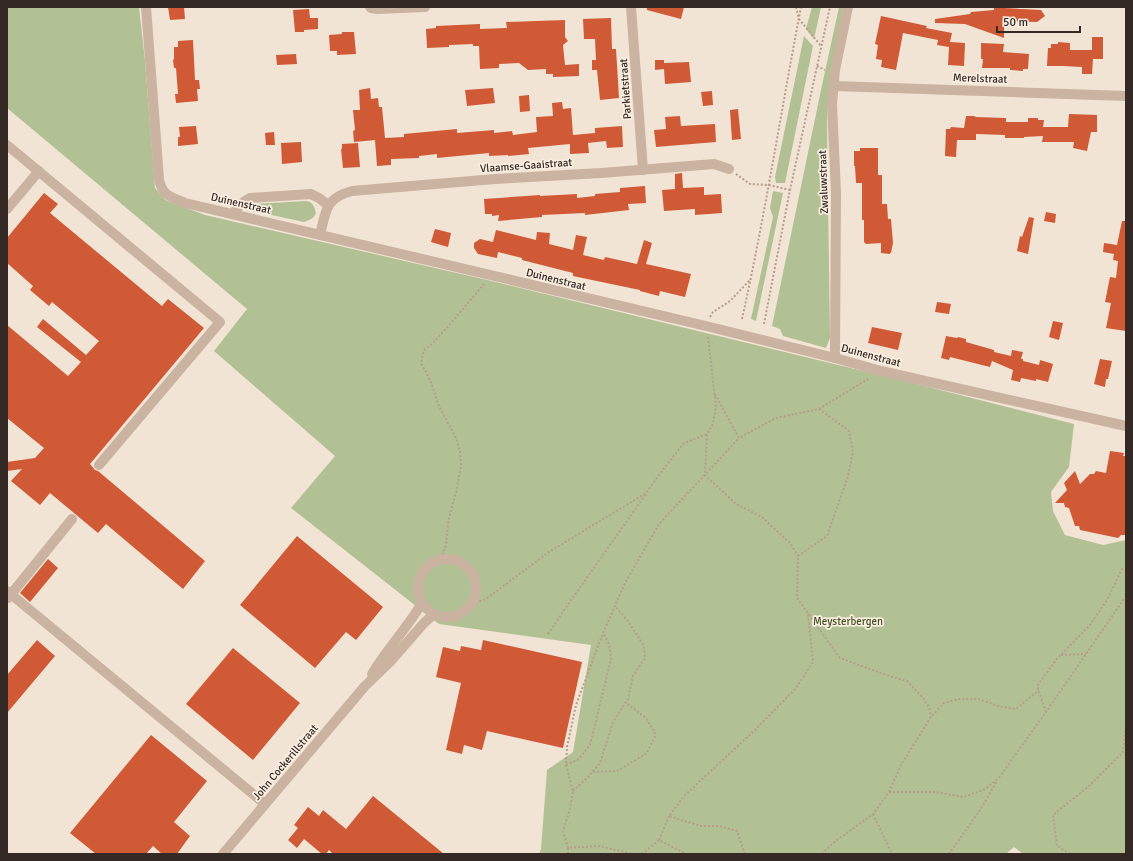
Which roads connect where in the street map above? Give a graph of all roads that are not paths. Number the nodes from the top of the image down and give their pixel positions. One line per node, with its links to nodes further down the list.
1 (146, 7): 14 (street, Duinenstraat)
2 (370, 7): 3 (street)
3 (425, 7)
4 (631, 7): 10 (street, Parkietstraat)
5 (848, 7): 6 (street, Zwaluwstraat)
6 (834, 86): 7 (street, Merelstraat); 16 (street, Zwaluwstraat)
7 (1126, 96)
8 (7, 145): 11 (street)
9 (729, 169): 10 (street, Vlaamse-Gaaistraat)
10 (643, 170): 12 (street, Vlaamse-Gaaistraat)
11 (39, 171): 13 (street); 18 (street)
12 (328, 205): 14 (street); 15 (street)
13 (7, 209)
14 (233, 214): 15 (street, Duinenstraat)
15 (320, 235): 16 (street, Duinenstraat)
16 (835, 358): 17 (street, Duinenstraat)
17 (1126, 426)
18 (99, 465)
19 (72, 519): 20 (street)
20 (8, 595): 24 (street)
21 (422, 603): 22 (street); 22 (street); 23 (street, John Cockerillstraat)
22 (434, 614): 23 (street, John Cockerillstraat)
23 (365, 686): 24 (street, John Cockerillstraat)
24 (265, 804): 25 (street, John Cockerillstraat)
25 (223, 854)

